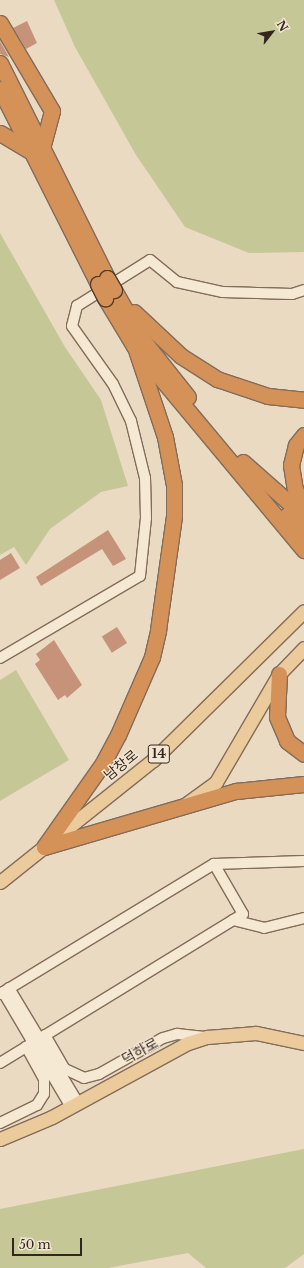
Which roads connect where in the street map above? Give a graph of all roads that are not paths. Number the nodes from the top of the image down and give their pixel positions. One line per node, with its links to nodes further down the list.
1 (0, 23): 5 (highway)
2 (0, 62): 5 (highway)
3 (0, 89): 5 (highway)
4 (0, 134): 5 (highway)
5 (36, 150): 6 (highway)
6 (108, 288): 8 (highway); 9 (highway); 11 (highway)
7 (304, 290): 18 (street)
8 (135, 347): 15 (highway); 23 (highway)
9 (304, 400)
10 (304, 436): 12 (highway)
11 (242, 462): 13 (highway); 14 (highway)
12 (304, 508)
13 (304, 516)
14 (304, 534)
15 (304, 550)
16 (304, 611): 23 (main road, 남창로 / 14)
17 (304, 648): 19 (main road)
18 (0, 658)
19 (279, 674): 20 (highway); 22 (main road)
20 (304, 754)
21 (304, 784): 22 (highway)
22 (182, 807): 23 (highway)
23 (44, 847): 26 (main road, 남창로 / 14)
24 (304, 861): 25 (street)
25 (214, 864): 28 (street); 29 (street)
26 (0, 882)
27 (304, 918): 28 (street)
28 (233, 920): 31 (street)
29 (4, 991): 31 (street)
30 (207, 1037): 31 (street); 32 (main road, 덕하로); 34 (main road, 덕하로)
31 (35, 1041): 33 (street); 34 (street); 35 (street)
32 (304, 1043)
33 (0, 1063)
34 (75, 1105): 36 (main road, 덕하로)
35 (0, 1123)
36 (0, 1139)

